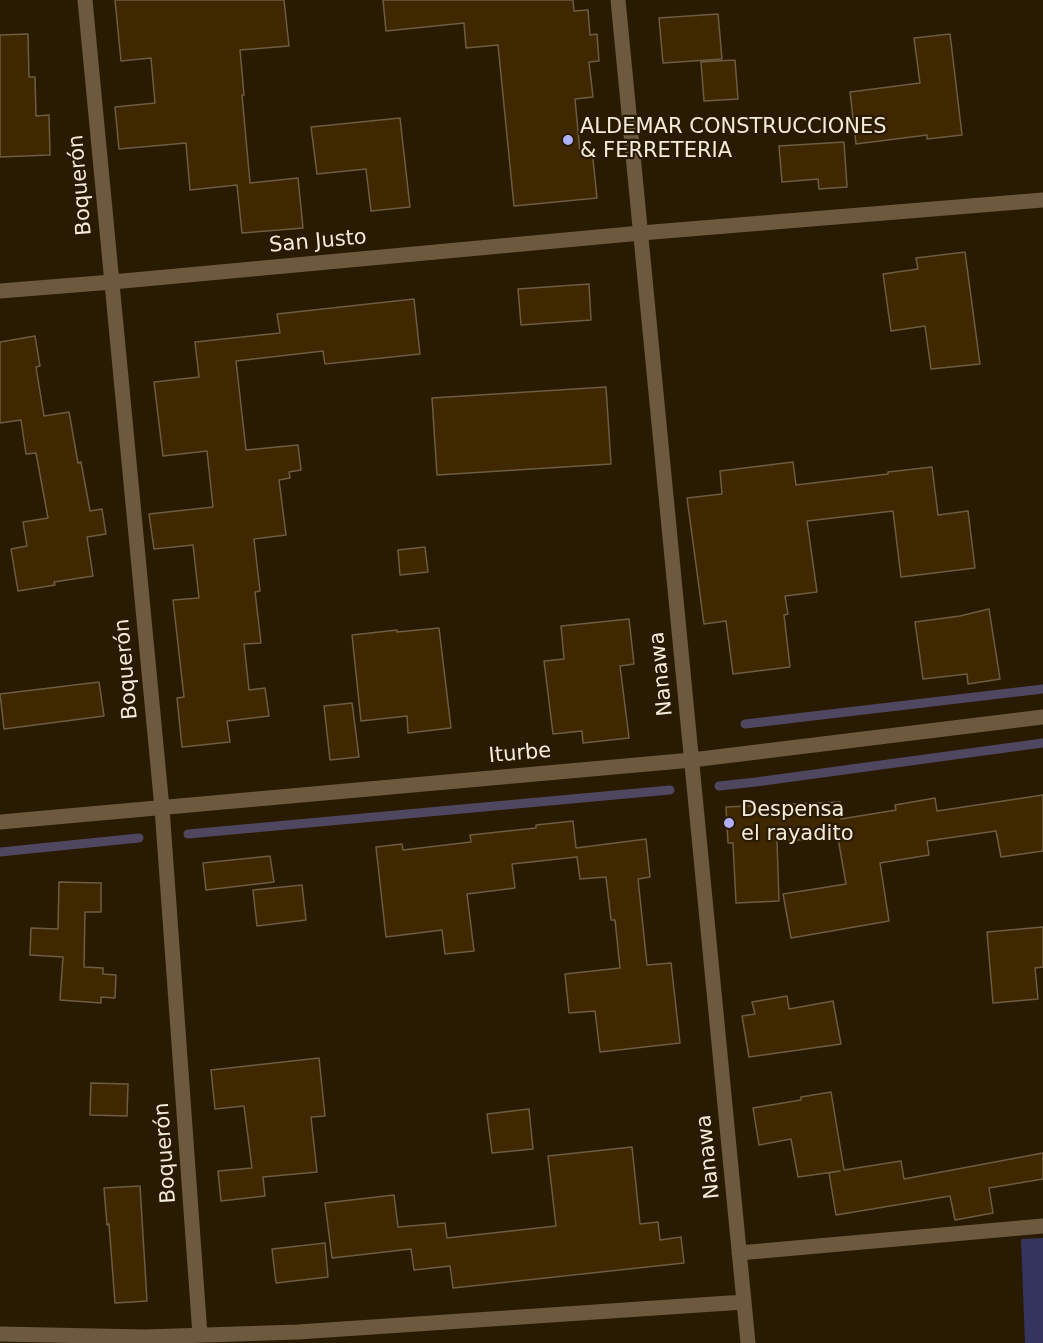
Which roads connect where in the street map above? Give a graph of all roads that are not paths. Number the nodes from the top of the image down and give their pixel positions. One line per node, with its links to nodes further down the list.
1 (85, 0): 5 (street, Boquerón)
2 (618, 0): 4 (street, Nanawa)
3 (1043, 200): 4 (street, San Justo)
4 (641, 233): 5 (street, San Justo); 8 (street, Nanawa)
5 (112, 282): 6 (street, San Justo); 9 (street, Boquerón)
6 (0, 291)
7 (1043, 717): 8 (street, Iturbe)
8 (692, 760): 9 (street, Iturbe); 12 (street, Nanawa)
9 (162, 808): 10 (street, Iturbe); 15 (street, Boquerón)
10 (0, 822)
11 (1043, 1226): 12 (street)
12 (739, 1253): 13 (street, Nanawa)
13 (744, 1302): 15 (street); 16 (street, Nanawa)
14 (0, 1334): 15 (street)
15 (200, 1335)
16 (748, 1343)

